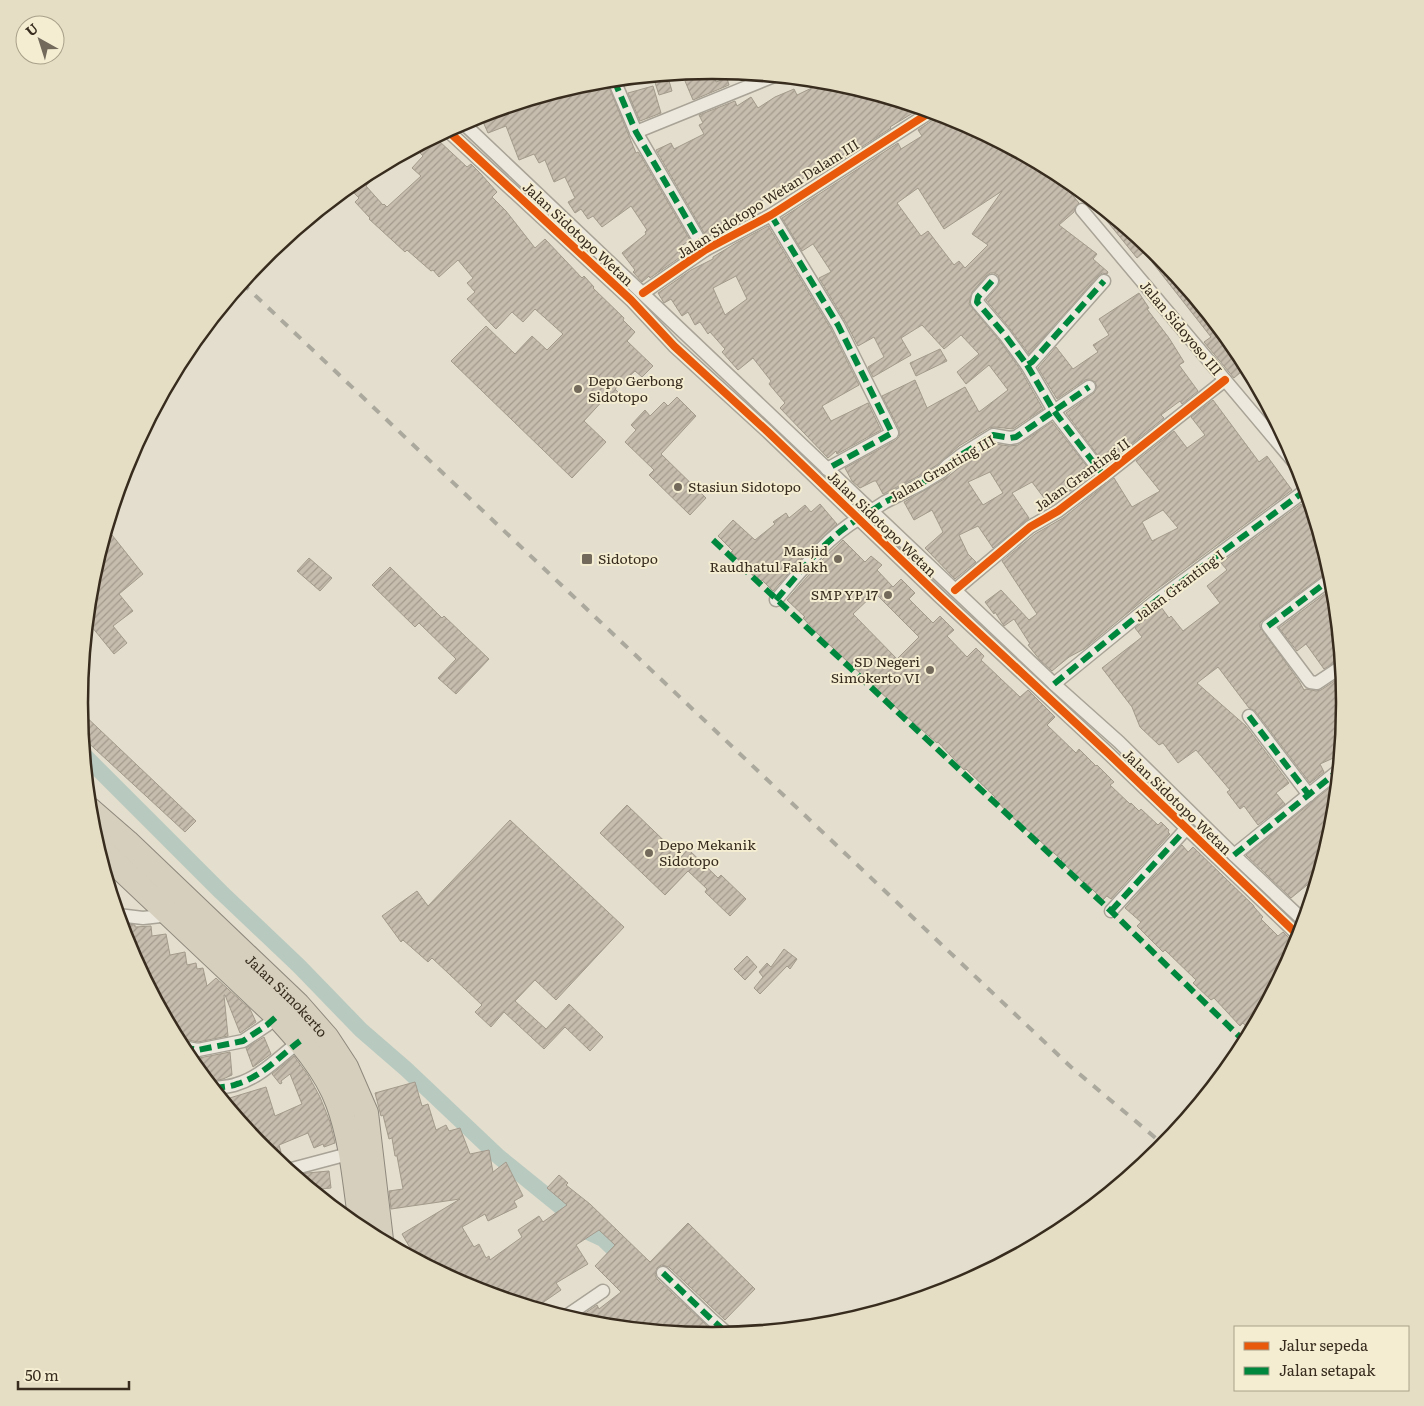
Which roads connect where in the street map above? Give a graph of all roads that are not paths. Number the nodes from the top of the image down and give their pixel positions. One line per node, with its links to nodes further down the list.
1 (762, 81): 5 (street)
2 (617, 86): 5 (street)
3 (924, 116): 8 (street, Jalan Sidotopo Wetan Dalam III)
4 (468, 128): 12 (street, Jalan Sidotopo Wetan)
5 (636, 132): 9 (street)
6 (453, 135): 22 (street, Jalan Sidotopo Wetan)
7 (1082, 210): 14 (street, Jalan Sidoyoso III)
8 (770, 215): 9 (street, Jalan Sidotopo Wetan Dalam III); 18 (street)
9 (705, 250): 12 (street, Jalan Sidotopo Wetan Dalam III)
10 (992, 281): 13 (street)
11 (1104, 281): 13 (street)
12 (643, 293): 18 (street, Jalan Sidotopo Wetan)
13 (1027, 365): 16 (street)
14 (1225, 380): 17 (street, Jalan Sidoyoso III); 19 (street, Jalan Granting II)
15 (1089, 387): 16 (street, Jalan Granting III)
16 (1054, 411): 19 (street); 21 (street, Jalan Granting III)
17 (1281, 447)
18 (827, 469): 21 (street, Jalan Sidotopo Wetan)
19 (1104, 476): 24 (street, Jalan Granting II)
20 (1300, 494): 27 (street, Jalan Granting I)
21 (872, 511): 24 (street, Jalan Sidotopo Wetan)
22 (858, 519): 25 (street); 30 (street, Jalan Sidotopo Wetan)
23 (1324, 584): 26 (street)
24 (954, 590): 27 (street, Jalan Sidotopo Wetan)
25 (776, 600)
26 (1335, 671)
27 (1054, 684): 29 (street, Jalan Sidotopo Wetan)
28 (1249, 716): 32 (street)
29 (1119, 742): 30 (street); 36 (street, Jalan Sidotopo Wetan)
30 (1109, 754): 34 (street, Jalan Sidotopo Wetan)
31 (1332, 776): 32 (street)
32 (1309, 795): 36 (street)
33 (99, 817): 49 (highway, Jalan Simokerto)
34 (1186, 829): 37 (street); 41 (street, Jalan Sidotopo Wetan)
35 (107, 855): 38 (highway, Jalan Simokerto)
36 (1234, 855): 40 (street, Jalan Sidotopo Wetan)
37 (1111, 911)
38 (170, 915): 39 (street); 42 (highway, Jalan Simokerto)
39 (125, 916)
40 (1299, 916)
41 (1293, 930)
42 (277, 1016): 43 (highway, Jalan Simokerto); 44 (street)
43 (300, 1041): 45 (street); 46 (highway, Jalan Simokerto)
44 (192, 1049)
45 (220, 1087)
46 (352, 1153): 47 (street); 48 (highway, Jalan Simokerto)
47 (296, 1168)
48 (361, 1219)
49 (380, 1231)
50 (663, 1273): 53 (street)
51 (603, 1291): 52 (street)
52 (573, 1311)
53 (720, 1327)

